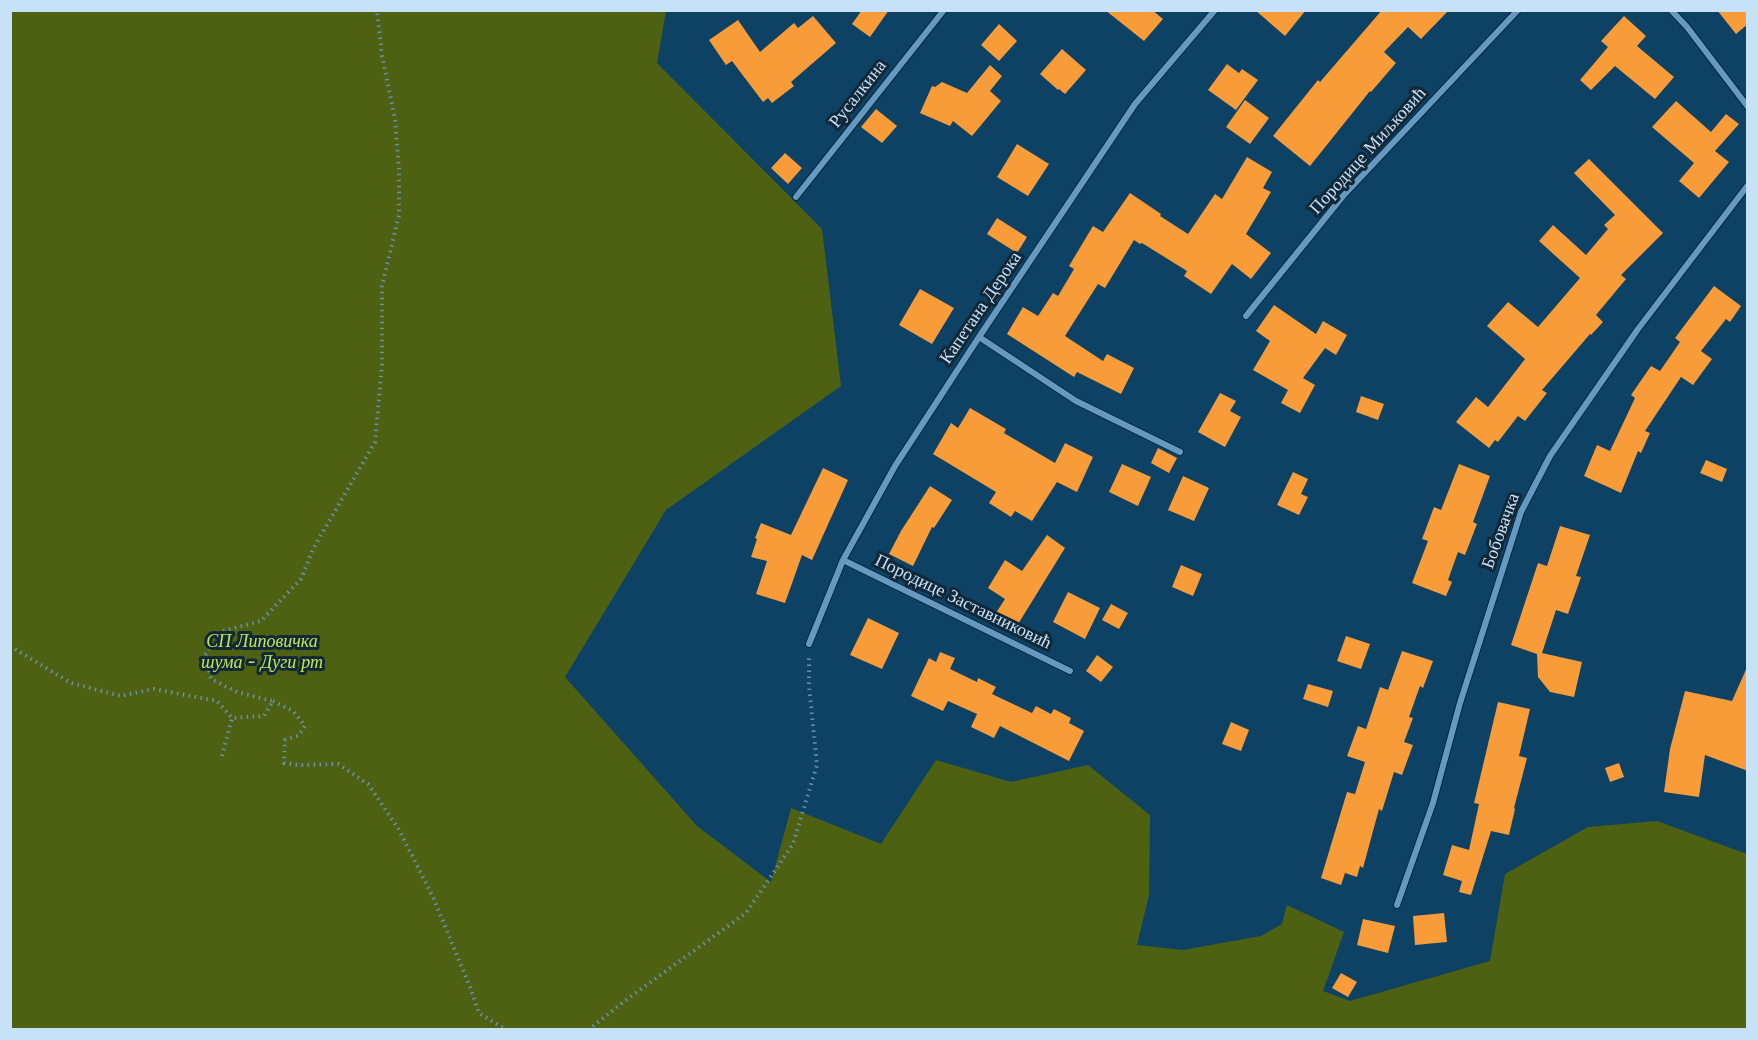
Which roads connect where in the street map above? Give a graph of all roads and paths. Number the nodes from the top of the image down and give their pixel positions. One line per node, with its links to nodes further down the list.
1 (376, 10): 16 (path)
2 (944, 10): 8 (street, Русалкина)
3 (1215, 10): 10 (street, Капетана Дерока)
4 (1518, 10): 9 (street, Породице Миљковић)
5 (1671, 10): 6 (street)
6 (1748, 107)
7 (1748, 185): 19 (street, Бобовачка)
8 (796, 197)
9 (1246, 316)
10 (979, 337): 11 (street); 12 (street, Капетана Дерока)
11 (1180, 452)
12 (843, 560): 13 (street, Капетана Дерока); 15 (street, Породице Заставниковић)
13 (809, 644): 21 (path)
14 (10, 646): 17 (path)
15 (1070, 671)
16 (273, 700): 17 (path); 20 (path)
17 (231, 718): 18 (path)
18 (222, 756)
19 (1397, 905)
20 (506, 1029)
21 (588, 1029)

